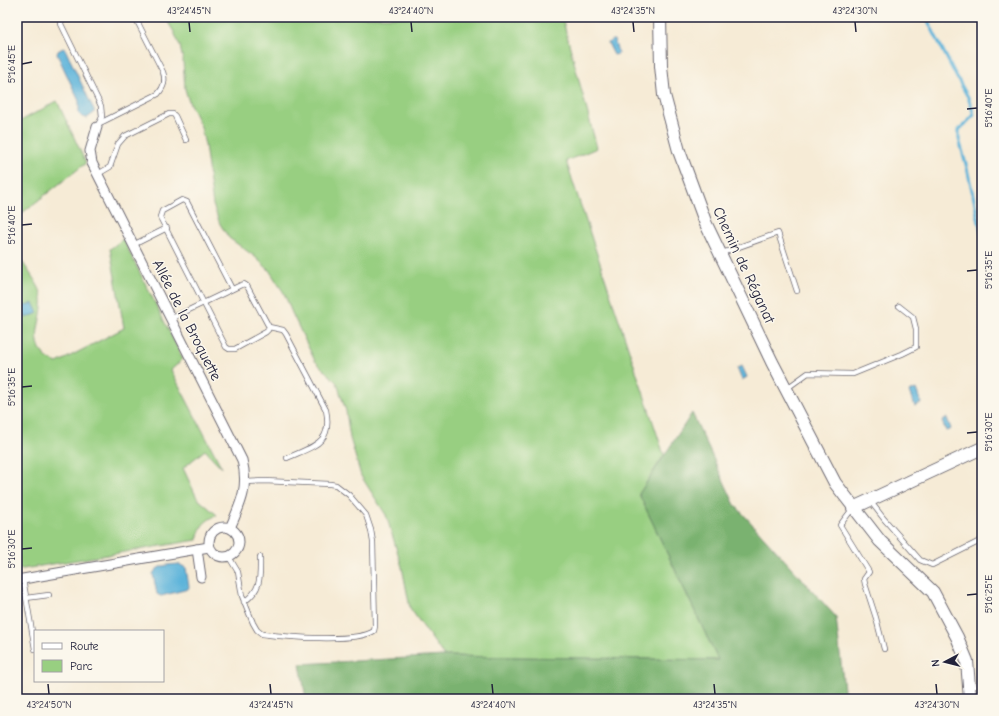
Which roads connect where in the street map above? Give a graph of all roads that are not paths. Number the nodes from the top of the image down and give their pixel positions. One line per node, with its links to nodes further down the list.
1 (62, 17): 4 (lane)
2 (134, 17): 4 (lane)
3 (660, 17): 9 (street, Chemin de Réganat)
4 (99, 125): 6 (street, Allée de la Broquette)
5 (186, 140): 6 (lane)
6 (98, 174): 8 (street, Allée de la Broquette)
7 (167, 228): 8 (lane); 10 (lane); 12 (lane)
8 (133, 245): 14 (street, Allée de la Broquette)
9 (720, 253): 11 (lane); 16 (street, Chemin de Réganat)
10 (232, 289): 12 (lane); 15 (lane)
11 (797, 291)
12 (204, 302): 14 (lane); 15 (lane)
13 (899, 306): 16 (lane)
14 (170, 319): 19 (street, Allée de la Broquette)
15 (269, 326): 18 (lane)
16 (786, 389): 21 (street, Chemin de Réganat)
17 (982, 448): 20 (street)
18 (287, 458)
19 (245, 482): 22 (street, Allée de la Broquette); 32 (lane)
20 (870, 500): 21 (street); 23 (lane)
21 (853, 508): 34 (lane); 35 (street, Chemin de Réganat)
22 (230, 528): 24 (street); 26 (street)
23 (982, 540)
24 (209, 547): 25 (street); 26 (street)
25 (197, 549): 28 (street); 29 (street)
26 (229, 557): 32 (lane)
27 (260, 557): 32 (lane)
28 (201, 577)
29 (20, 579): 31 (lane)
30 (49, 595): 31 (lane)
31 (26, 598): 33 (lane)
32 (244, 602)
33 (34, 643)
34 (884, 649)
35 (970, 699)

